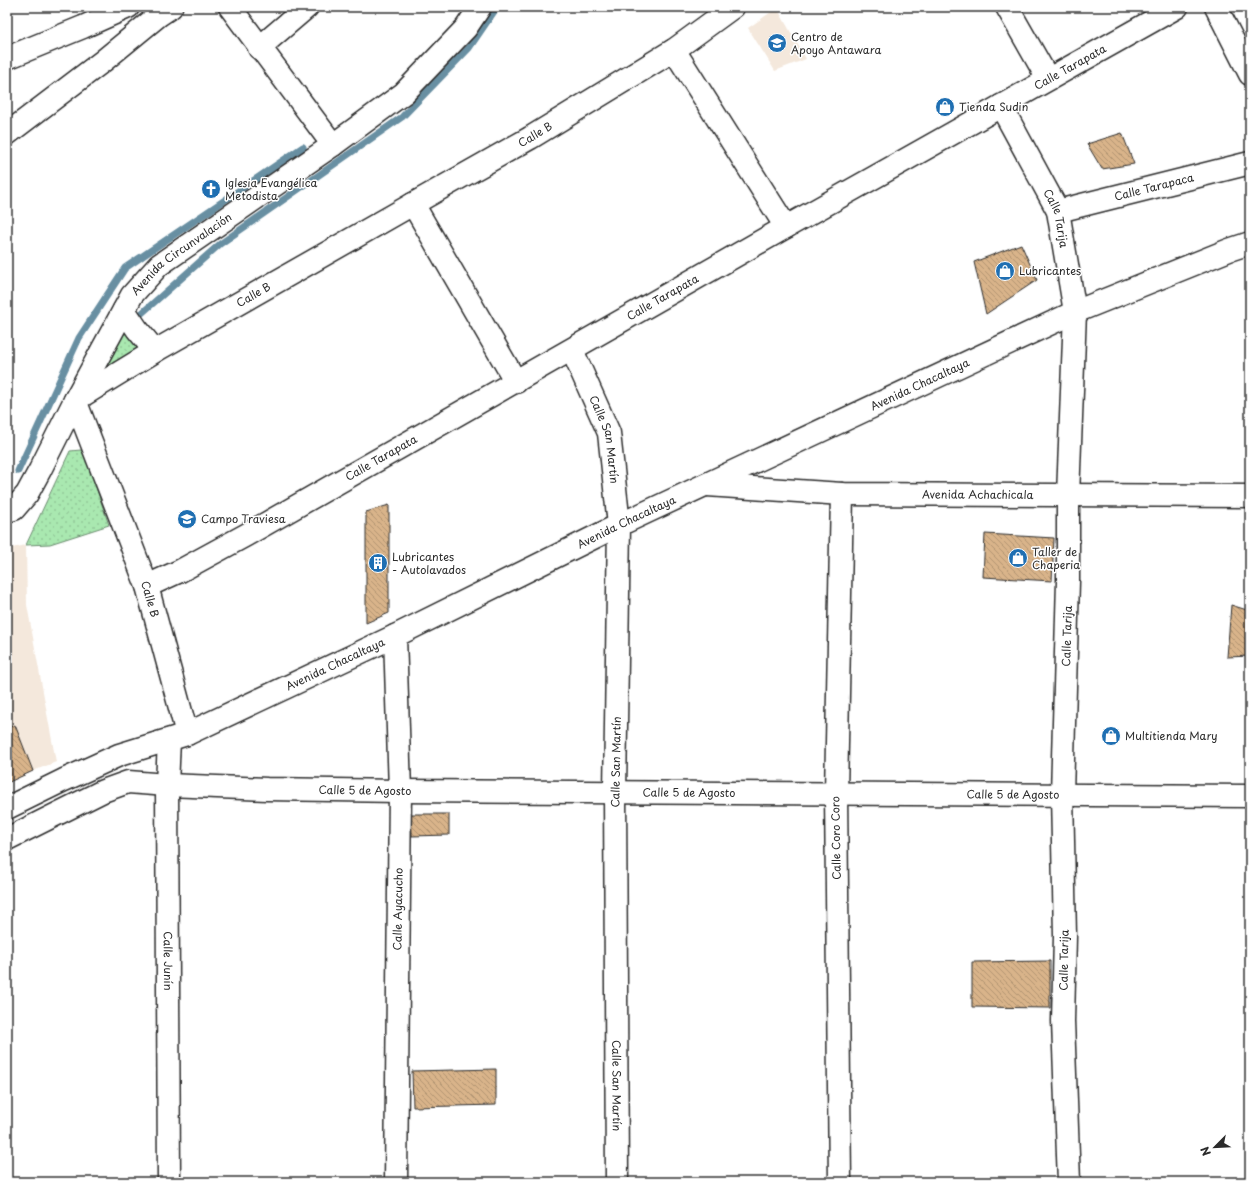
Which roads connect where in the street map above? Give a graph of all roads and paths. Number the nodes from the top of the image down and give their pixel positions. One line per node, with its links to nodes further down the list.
1 (128, 7): 12 (street)
2 (171, 7): 16 (street)
3 (230, 7): 10 (street)
4 (307, 7): 10 (street)
5 (480, 7): 17 (street, Avenida Circunvalación)
6 (733, 7): 11 (street, Calle B)
7 (1008, 7): 14 (street)
8 (1177, 7): 14 (street, Calle Tarapata)
9 (1216, 7): 13 (street)
10 (259, 48): 17 (street)
11 (674, 50): 19 (street, Calle B); 21 (street)
12 (7, 58)
13 (1250, 74)
14 (1048, 79): 15 (street, Calle Tarapata)
15 (1001, 106): 20 (street, Calle Tarija); 21 (street, Calle Tarapata)
16 (7, 134)
17 (333, 145): 23 (street, Avenida Circunvalación)
18 (1250, 163): 20 (street, Calle Tarapaca)
19 (412, 204): 26 (street, Calle B); 27 (street)
20 (1058, 211): 24 (street, Calle Tarija)
21 (786, 227): 25 (street, Calle Tarapata)
22 (1250, 243): 24 (street, Avenida Chacaltaya)
23 (124, 310): 26 (street); 28 (street, Avenida Circunvalación)
24 (1075, 312): 29 (street, Avenida Chacaltaya); 31 (street, Calle Tarija)
25 (572, 350): 27 (street, Calle Tarapata); 34 (street, Calle San Martín)
26 (155, 351): 28 (street, Calle B)
27 (516, 382): 35 (street, Calle Tarapata)
28 (75, 400): 33 (street, Avenida Circunvalación); 35 (street, Calle B)
29 (706, 485): 30 (street, Avenida Achachicala); 34 (street, Avenida Chacaltaya)
30 (842, 494): 31 (street, Avenida Achachicala); 43 (street, Calle Coro Coro)
31 (1068, 496): 32 (street, Avenida Achachicala); 44 (street, Calle Tarija)
32 (1250, 496)
33 (7, 511)
34 (619, 525): 36 (street, Avenida Chacaltaya); 42 (street, Calle San Martín)
35 (147, 586): 37 (street, Calle B)
36 (395, 636): 37 (street, Avenida Chacaltaya); 41 (street, Calle Ayacucho)
37 (178, 737): 38 (street, Avenida Chacaltaya); 40 (street, Calle Junín)
38 (120, 755): 39 (street); 46 (street, Avenida Chacaltaya)
39 (128, 782): 40 (street, Calle 5 de Agosto); 47 (street)
40 (167, 785): 41 (street, Calle 5 de Agosto); 48 (street, Calle Junín)
41 (400, 791): 42 (street, Calle 5 de Agosto); 49 (street, Calle Ayacucho)
42 (615, 792): 43 (street, Calle 5 de Agosto); 50 (street, Calle San Martín)
43 (836, 793): 44 (street, Calle 5 de Agosto); 51 (street, Calle Coro Coro)
44 (1062, 794): 45 (street, Calle 5 de Agosto); 52 (street, Calle Tarija)
45 (1250, 796)
46 (7, 808)
47 (7, 839)
48 (169, 1182)
49 (396, 1182)
50 (617, 1182)
51 (840, 1182)
52 (1069, 1182)

